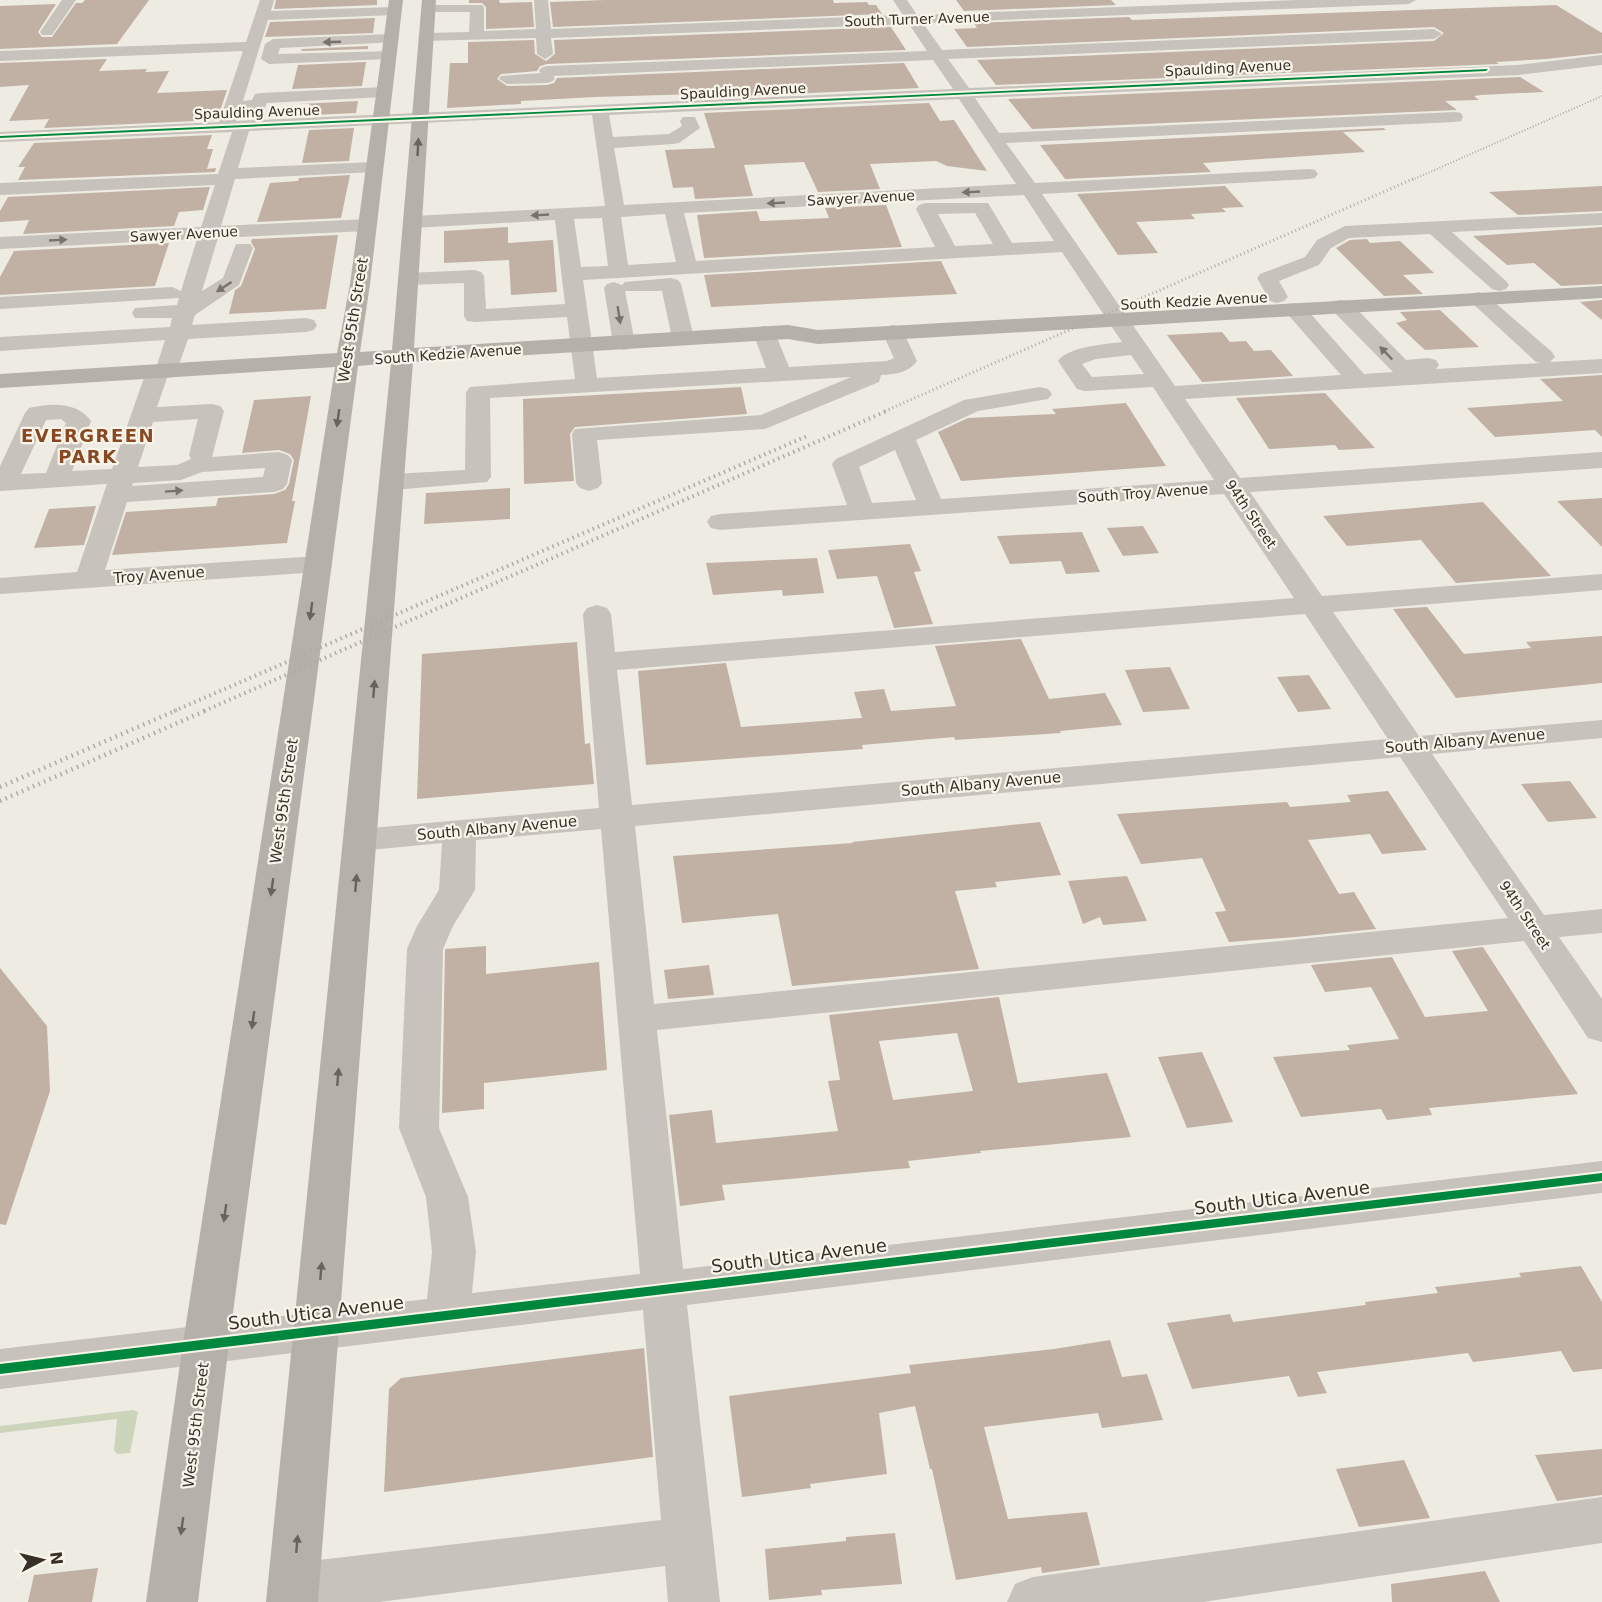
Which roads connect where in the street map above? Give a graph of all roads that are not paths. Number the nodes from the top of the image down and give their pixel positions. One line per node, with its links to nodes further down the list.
1 (69, 0): 12 (street)
2 (267, 0): 10 (street)
3 (541, 0): 4 (street); 13 (street)
4 (547, 0)
5 (900, 0): 11 (street, 94th Street)
6 (1384, 0): 9 (street); 11 (street, South Turner Avenue)
7 (395, 5): 10 (street); 19 (main road, West 95th Street)
8 (429, 5): 15 (street); 16 (main road)
9 (1409, 12): 20 (street)
10 (262, 16): 17 (street)
11 (913, 19): 13 (street, South Turner Avenue); 20 (street, 94th Street)
12 (67, 31)
13 (543, 33): 15 (street, South Turner Avenue); 25 (street)
14 (94, 36): 18 (street)
15 (476, 36): 16 (street, South Turner Avenue)
16 (426, 38): 37 (main road)
17 (253, 45): 19 (street); 21 (street); 27 (street)
18 (0, 46)
19 (389, 54): 27 (street); 28 (main road, West 95th Street)
20 (938, 55): 25 (street); 29 (street, 94th Street)
21 (0, 56)
22 (1469, 58): 24 (street)
23 (1602, 60): 24 (street, Spaulding Avenue)
24 (1486, 70): 29 (street, Spaulding Avenue)
25 (547, 74): 26 (street); 33 (street)
26 (507, 79)
27 (240, 83): 30 (street)
28 (384, 93): 30 (street); 38 (main road, West 95th Street)
29 (964, 94): 31 (street, Spaulding Avenue); 35 (street, 94th Street)
30 (232, 106): 40 (street)
31 (859, 106): 32 (street); 39 (street, Spaulding Avenue); 39 (street)
32 (930, 110)
33 (550, 113): 37 (street, Spaulding Avenue); 39 (street, Spaulding Avenue)
34 (956, 114): 35 (street)
35 (978, 114): 42 (street, 94th Street)
36 (1455, 117): 42 (street)
37 (420, 119): 38 (street, Spaulding Avenue); 54 (main road, one-way to 37)
38 (380, 121): 43 (street, Spaulding Avenue); 44 (main road, West 95th Street)
39 (603, 126): 50 (street)
40 (234, 127): 41 (street, Spaulding Avenue); 43 (street, Spaulding Avenue); 46 (street)
41 (0, 137)
42 (995, 138): 48 (street, 94th Street)
43 (275, 149): 44 (street); 46 (street)
44 (375, 160): 52 (main road, West 95th Street)
45 (1309, 174): 48 (street, Sawyer Avenue)
46 (226, 176): 47 (street); 57 (street)
47 (0, 189)
48 (1029, 189): 49 (street, Sawyer Avenue, one-way to 49); 59 (street, 94th Street)
49 (673, 208): 50 (street, Sawyer Avenue); 63 (street)
50 (613, 211): 51 (street, Sawyer Avenue); 67 (street)
51 (564, 214): 54 (street, Sawyer Avenue, one-way to 54); 69 (street)
52 (368, 216): 55 (street, Sawyer Avenue); 57 (street); 90 (main road, West 95th Street)
53 (1602, 219): 56 (street)
54 (413, 222): 65 (main road)
55 (290, 228): 57 (street, Sawyer Avenue); 60 (street)
56 (1435, 228): 68 (street); 74 (street)
57 (209, 233): 58 (street, Sawyer Avenue, one-way to 57); 60 (street); 72 (street)
58 (0, 243)
59 (1068, 246): 61 (street); 76 (street, 94th Street)
60 (243, 248): 72 (street, one-way to 72)
61 (1006, 249): 62 (street); 62 (street)
62 (958, 252): 63 (street); 64 (street)
63 (688, 268): 67 (street)
64 (982, 274)
65 (408, 279): 69 (street); 89 (main road)
66 (1602, 279): 68 (main road, South Kedzie Avenue)
67 (617, 280): 69 (street); 83 (street); 84 (street, one-way to 84)
68 (1499, 285): 74 (main road, South Kedzie Avenue)
69 (574, 292): 86 (street)
70 (1602, 292): 71 (main road, South Kedzie Avenue)
71 (1478, 298): 75 (main road, South Kedzie Avenue); 75 (street, one-way to 75)
72 (189, 301): 73 (street); 77 (street); 81 (street)
73 (0, 303)
74 (1286, 303): 75 (main road, South Kedzie Avenue); 76 (main road, South Kedzie Avenue); 96 (street)
75 (1341, 306)
76 (1114, 312): 79 (main road, South Kedzie Avenue); 80 (main road, South Kedzie Avenue); 87 (street, 94th Street)
77 (0, 322)
78 (306, 326): 81 (street)
79 (788, 332): 80 (main road, South Kedzie Avenue); 82 (main road, South Kedzie Avenue)
80 (893, 332): 92 (street)
81 (179, 333): 85 (street); 93 (street)
82 (764, 333): 83 (main road, South Kedzie Avenue); 94 (street)
83 (683, 339): 84 (main road, South Kedzie Avenue)
84 (624, 342): 86 (main road, South Kedzie Avenue)
85 (0, 344)
86 (580, 345): 89 (main road, South Kedzie Avenue); 98 (street)
87 (1138, 347): 88 (street); 99 (street, 94th Street)
88 (1100, 352): 97 (street); 97 (street)
89 (403, 356): 90 (main road, South Kedzie Avenue); 108 (main road)
90 (347, 360): 93 (main road, South Kedzie Avenue); 114 (main road, West 95th Street, one-way to 114)
91 (1602, 366): 96 (street)
92 (892, 368): 94 (street); 109 (street)
93 (162, 371): 95 (main road, South Kedzie Avenue); 101 (street)
94 (780, 374): 98 (street)
95 (0, 381)
96 (1358, 381): 99 (street)
97 (1118, 382): 99 (street)
98 (587, 386): 108 (street)
99 (1164, 386): 110 (street, 94th Street)
100 (1040, 394): 102 (street)
101 (142, 415): 103 (street); 106 (street)
102 (902, 436): 111 (street); 112 (street)
103 (199, 460): 106 (street); 106 (street, one-way to 103)
104 (1602, 460): 110 (street, South Troy Avenue)
105 (2, 476): 107 (street); 107 (street)
106 (123, 477): 107 (street); 115 (street)
107 (56, 479)
108 (393, 482): 125 (main road, one-way to 108)
109 (589, 483)
110 (1233, 487): 111 (street, South Troy Avenue); 118 (street, 94th Street)
111 (932, 508): 112 (street, South Troy Avenue)
112 (862, 513): 113 (street, South Troy Avenue)
113 (720, 522)
114 (318, 564): 115 (street, Troy Avenue); 134 (main road, West 95th Street, one-way to 134)
115 (88, 580): 117 (street, Troy Avenue)
116 (1602, 582): 118 (street)
117 (0, 586)
118 (1314, 605): 120 (street); 122 (street, 94th Street)
119 (597, 614): 120 (street)
120 (602, 662): 123 (street)
121 (1602, 729): 122 (street, South Albany Avenue)
122 (1410, 746): 123 (street, South Albany Avenue); 127 (street, 94th Street)
123 (617, 817): 124 (street, South Albany Avenue); 128 (street)
124 (459, 831): 125 (street, South Albany Avenue); 132 (street)
125 (360, 840): 133 (main road, one-way to 125)
126 (1602, 921): 127 (street)
127 (1533, 928): 128 (street); 129 (street, 94th Street)
128 (637, 1019): 131 (street)
129 (1602, 1028)
130 (1602, 1177): 131 (street, South Utica Avenue)
131 (663, 1288): 132 (street, South Utica Avenue); 137 (street)
132 (448, 1314): 133 (street, South Utica Avenue)
133 (315, 1330): 134 (street, South Utica Avenue); 138 (main road, one-way to 133)
134 (206, 1343): 135 (street, South Utica Avenue); 139 (main road, West 95th Street, one-way to 139)
135 (0, 1369)
136 (1602, 1520): 141 (street)
137 (688, 1540): 138 (street); 140 (street)
138 (292, 1595)
139 (172, 1602)
140 (693, 1602)
141 (1033, 1602)

